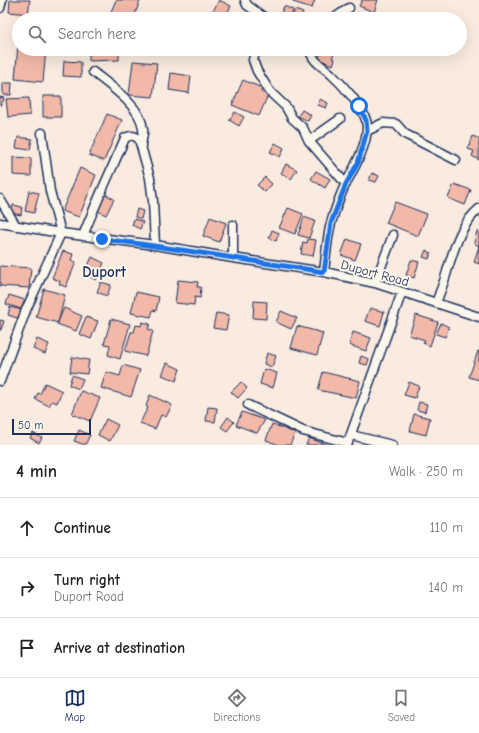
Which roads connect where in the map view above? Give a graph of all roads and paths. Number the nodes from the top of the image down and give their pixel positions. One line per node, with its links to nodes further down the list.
1 (2, 0): 3 (street)
2 (245, 0): 5 (street)
3 (0, 8)
4 (349, 8): 6 (street)
5 (256, 12)
6 (343, 12)
7 (254, 56): 13 (street)
8 (312, 56): 11 (street)
9 (93, 72): 14 (street)
10 (340, 119): 13 (street)
11 (367, 131): 15 (street); 16 (street)
12 (42, 133): 22 (street)
13 (309, 140): 16 (street)
14 (141, 144): 24 (street); 25 (street)
15 (456, 160)
16 (346, 184): 27 (street)
17 (0, 199): 21 (street)
18 (479, 209): 30 (street)
19 (0, 223): 21 (street, Duport Road)
20 (233, 225): 26 (street)
21 (16, 226): 22 (street, Duport Road)
22 (61, 233): 24 (street, Duport Road); 32 (street)
23 (393, 234): 28 (street)
24 (84, 236): 25 (street, Duport Road)
25 (155, 245): 26 (street, Duport Road)
26 (233, 258): 27 (street, Duport Road)
27 (324, 272): 28 (street, Duport Road)
28 (375, 283): 29 (street, Duport Road)
29 (402, 292): 30 (street, Duport Road); 34 (street)
30 (436, 303): 31 (street, Duport Road)
31 (479, 318)
32 (0, 381)
33 (248, 405): 34 (street)
34 (348, 441): 35 (street)
35 (392, 445)

